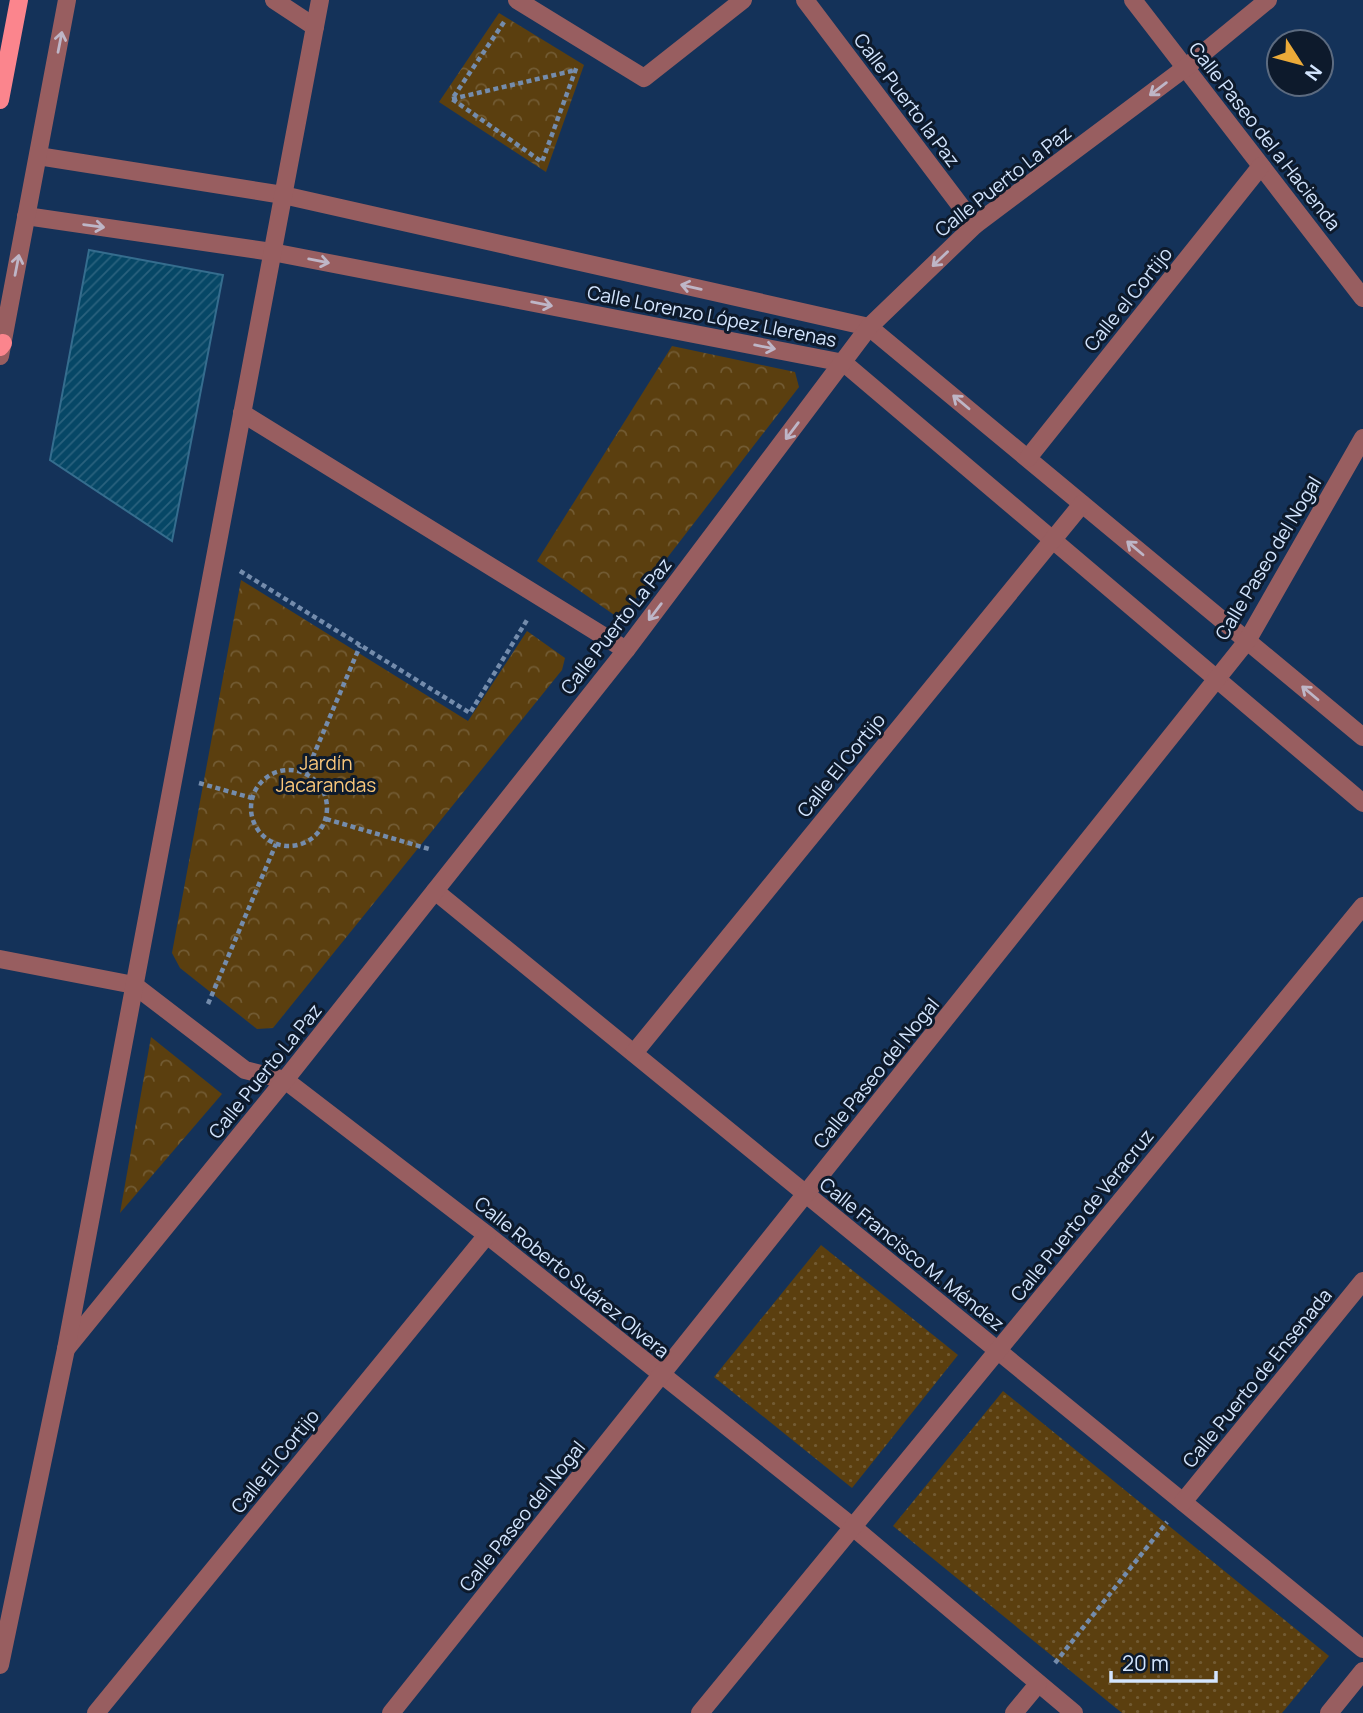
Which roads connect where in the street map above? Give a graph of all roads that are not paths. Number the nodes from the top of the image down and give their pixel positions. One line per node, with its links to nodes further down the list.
1 (19, 0): 12 (main road)
2 (68, 0): 13 (street, one-way to 2)
3 (274, 0): 10 (street)
4 (320, 0): 10 (street)
5 (518, 0): 6 (street)
6 (743, 0)
7 (805, 0): 17 (street, Calle Puerto la Paz)
8 (1133, 0): 11 (street, Calle Paseo del a Hacienda)
9 (1268, 0): 11 (street, Calle Puerto La Paz)
10 (315, 27): 15 (street)
11 (1185, 68): 14 (street, Calle Paseo del a Hacienda); 17 (street, Calle Puerto La Paz, one-way to 17)
12 (0, 100)
13 (38, 156): 15 (street, Calle Lorenzo López Llerenas); 16 (street)
14 (1261, 166): 19 (street, Calle Paseo del a Hacienda); 25 (street, Calle el Cortijo)
15 (283, 195): 18 (street); 20 (street, Calle Lorenzo López Llerenas, one-way to 15)
16 (26, 216): 18 (street, Calle Lorenzo López Llerenas, one-way to 18); 21 (street, one-way to 16)
17 (975, 225): 20 (street, Calle Puerto La Paz, one-way to 20)
18 (272, 252): 22 (street, Calle Lorenzo López Llerenas, one-way to 22); 23 (street)
19 (1363, 298)
20 (869, 327): 22 (street, Calle Puerto La Paz); 25 (street, Calle Lorenzo López Llerenas, one-way to 20)
21 (1, 349)
22 (844, 363): 27 (street, Calle Lorenzo López Llerenas); 29 (street, Calle Puerto La Paz, one-way to 29)
23 (242, 413): 29 (street); 36 (street)
24 (1363, 438): 28 (street, Calle Paseo del Nogal)
25 (1028, 458): 26 (street, Calle Lorenzo López Llerenas)
26 (1082, 504): 27 (street, Calle El Cortijo); 28 (street, Calle Lorenzo López Llerenas, one-way to 26)
27 (1052, 539): 30 (street, Calle Lorenzo López Llerenas); 37 (street, Calle El Cortijo)
28 (1247, 641): 30 (street, Calle Paseo del Nogal); 31 (street, Calle Lorenzo López Llerenas, one-way to 28)
29 (626, 650): 33 (street, Calle Puerto La Paz)
30 (1217, 679): 32 (street, Calle Lorenzo López Llerenas); 39 (street, Calle Paseo del Nogal)
31 (1363, 737)
32 (1363, 803)
33 (435, 891): 37 (street, Calle Francisco M. Méndez); 38 (street, Calle Puerto La Paz)
34 (1363, 906): 43 (street, Calle Puerto de Veracruz)
35 (0, 959): 36 (street, Calle Roberto Suárez Olvera)
36 (134, 985): 38 (street, Calle Roberto Suárez Olvera); 42 (street)
37 (634, 1053): 39 (street, Calle Francisco M. Méndez)
38 (285, 1080): 40 (street, Calle Roberto Suárez Olvera); 42 (street, Calle Puerto La Paz)
39 (806, 1194): 43 (street, Calle Francisco M. Méndez); 44 (street, Calle Paseo del Nogal)
40 (487, 1235): 44 (street, Calle Roberto Suárez Olvera); 51 (street, Calle El Cortijo)
41 (1363, 1281): 45 (street, Calle Puerto de Ensenada)
42 (66, 1349): 48 (street)
43 (998, 1350): 45 (street, Calle Francisco M. Méndez); 46 (street, Calle Puerto de Veracruz)
44 (661, 1375): 46 (street, Calle Roberto Suárez Olvera); 52 (street, Calle Paseo del Nogal)
45 (1183, 1502): 47 (street, Calle Francisco M. Méndez)
46 (853, 1527): 50 (street, Calle Roberto Suárez Olvera); 53 (street, Calle Puerto de Veracruz)
47 (1363, 1649)
48 (0, 1665)
49 (1363, 1671): 56 (street)
50 (1038, 1684): 54 (street); 55 (street, Calle Roberto Suárez Olvera)
51 (96, 1713)
52 (391, 1713)
53 (700, 1713)
54 (1014, 1713)
55 (1074, 1713)
56 (1329, 1713)

